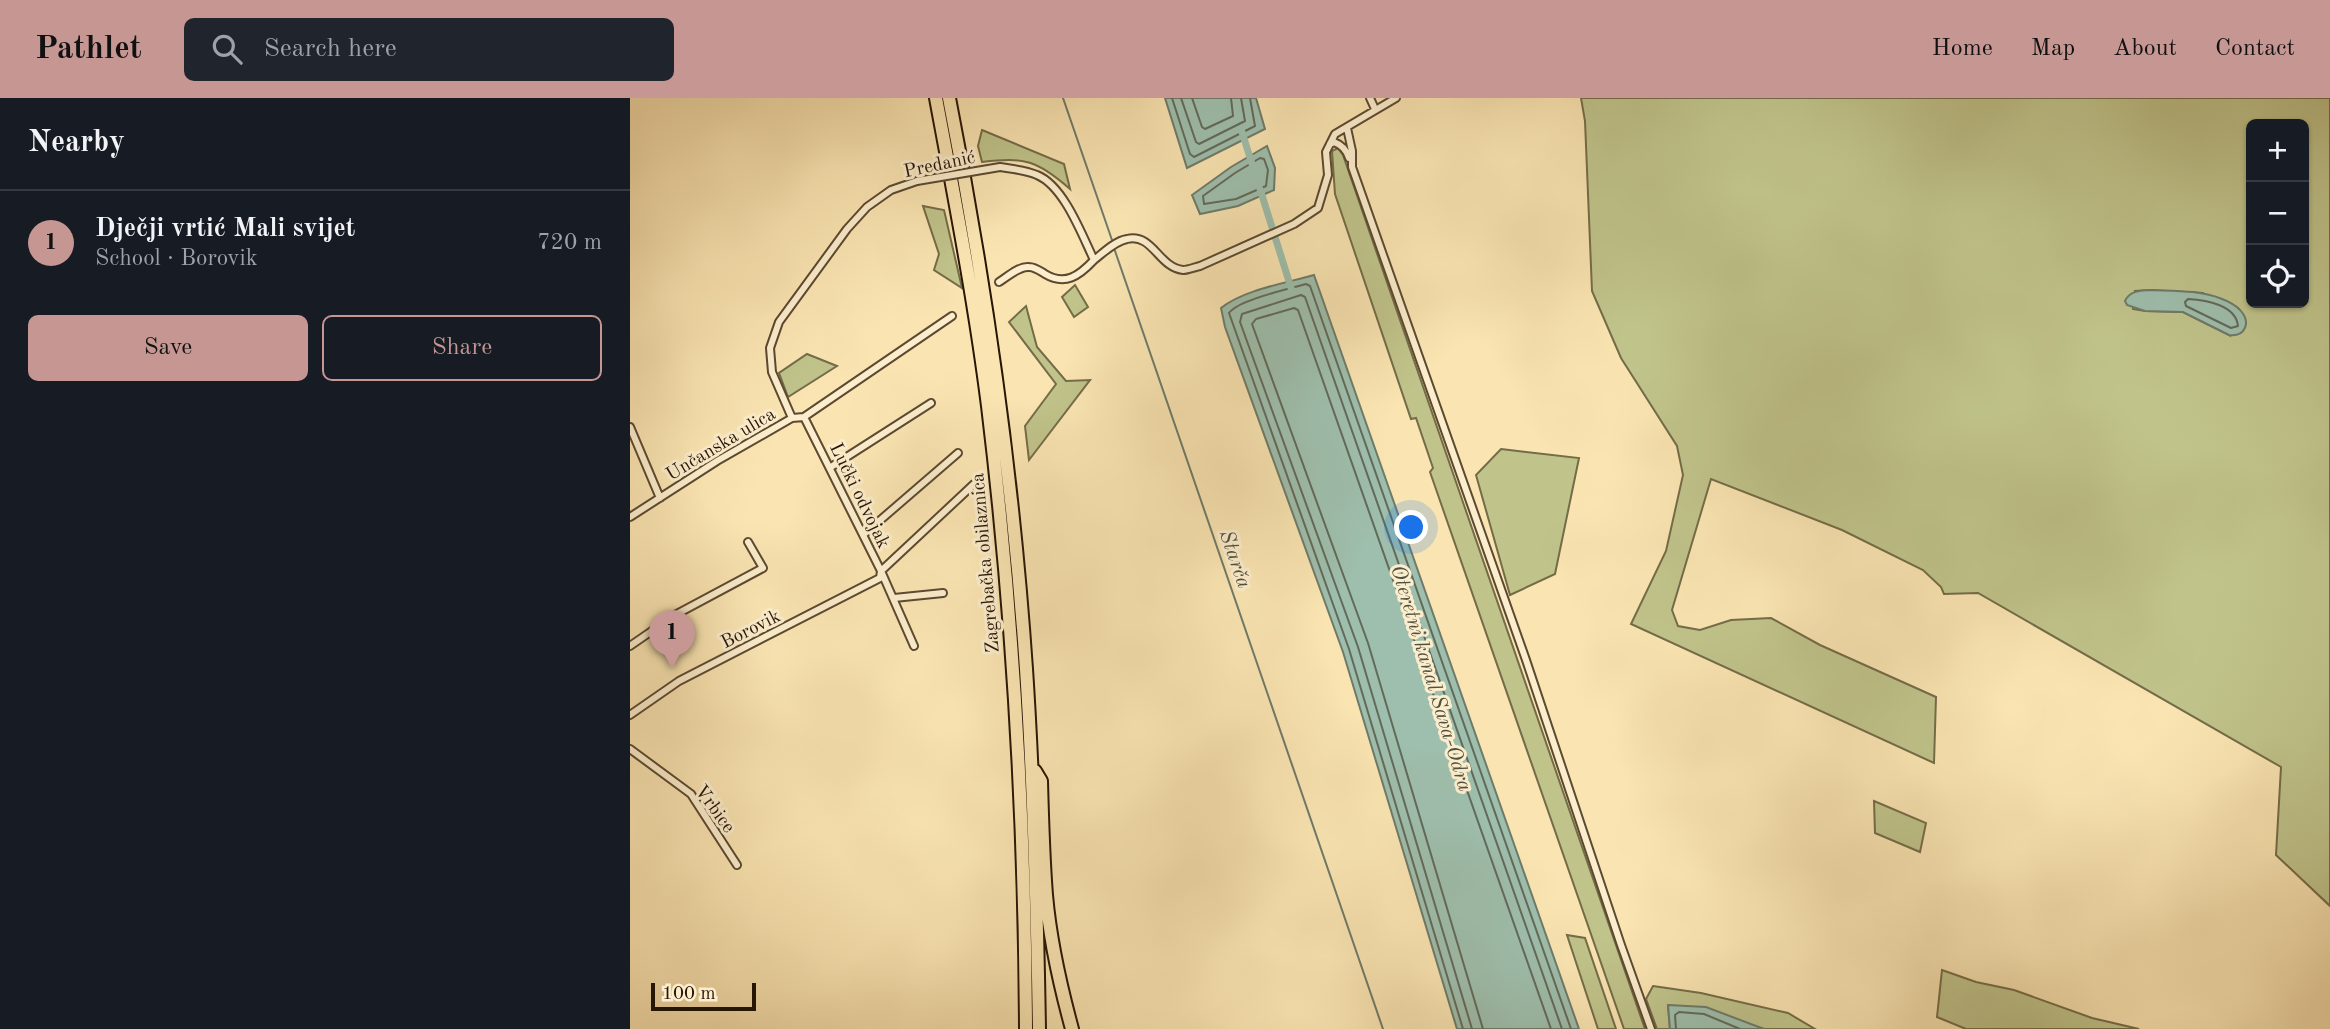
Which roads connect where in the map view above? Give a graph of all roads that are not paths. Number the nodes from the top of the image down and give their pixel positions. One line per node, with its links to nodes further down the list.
1 (936, 98): 32 (highway, Zagrebačka obilaznica)
2 (949, 98): 30 (highway, Zagrebačka obilaznica)
3 (1370, 98): 5 (street)
4 (1396, 98): 5 (street)
5 (1375, 109): 6 (street)
6 (1347, 128): 7 (street); 8 (street)
7 (1329, 144): 8 (street); 9 (street)
8 (1352, 167): 37 (street)
9 (1094, 260): 10 (street); 14 (street, Predanić, bridge)
10 (999, 282)
11 (952, 316): 13 (street, Unčanska ulica)
12 (931, 403): 17 (street)
13 (804, 417): 14 (street); 17 (street, Lučki odvojak)
14 (792, 418): 19 (street, Unčanska ulica)
15 (630, 427): 19 (street)
16 (958, 453): 21 (street)
17 (831, 467): 21 (street, Lučki odvojak)
18 (974, 484): 23 (street)
19 (660, 498): 20 (street, Unčanska ulica)
20 (630, 517)
21 (863, 535): 23 (street, Lučki odvojak)
22 (748, 542): 26 (street)
23 (881, 571): 25 (street, Lučki odvojak); 28 (street, Borovik)
24 (943, 593): 25 (street)
25 (894, 598): 27 (street, Lučki odvojak)
26 (630, 646)
27 (914, 646)
28 (630, 715)
29 (630, 749): 31 (street, Vrbice)
30 (1032, 764): 35 (highway, Zagrebačka obilaznica); 36 (highway)
31 (737, 865)
32 (1023, 893): 33 (highway); 34 (highway, Zagrebačka obilaznica)
33 (1018, 1029)
34 (1026, 1029)
35 (1039, 1029)
36 (1072, 1029)
37 (1651, 1029)

